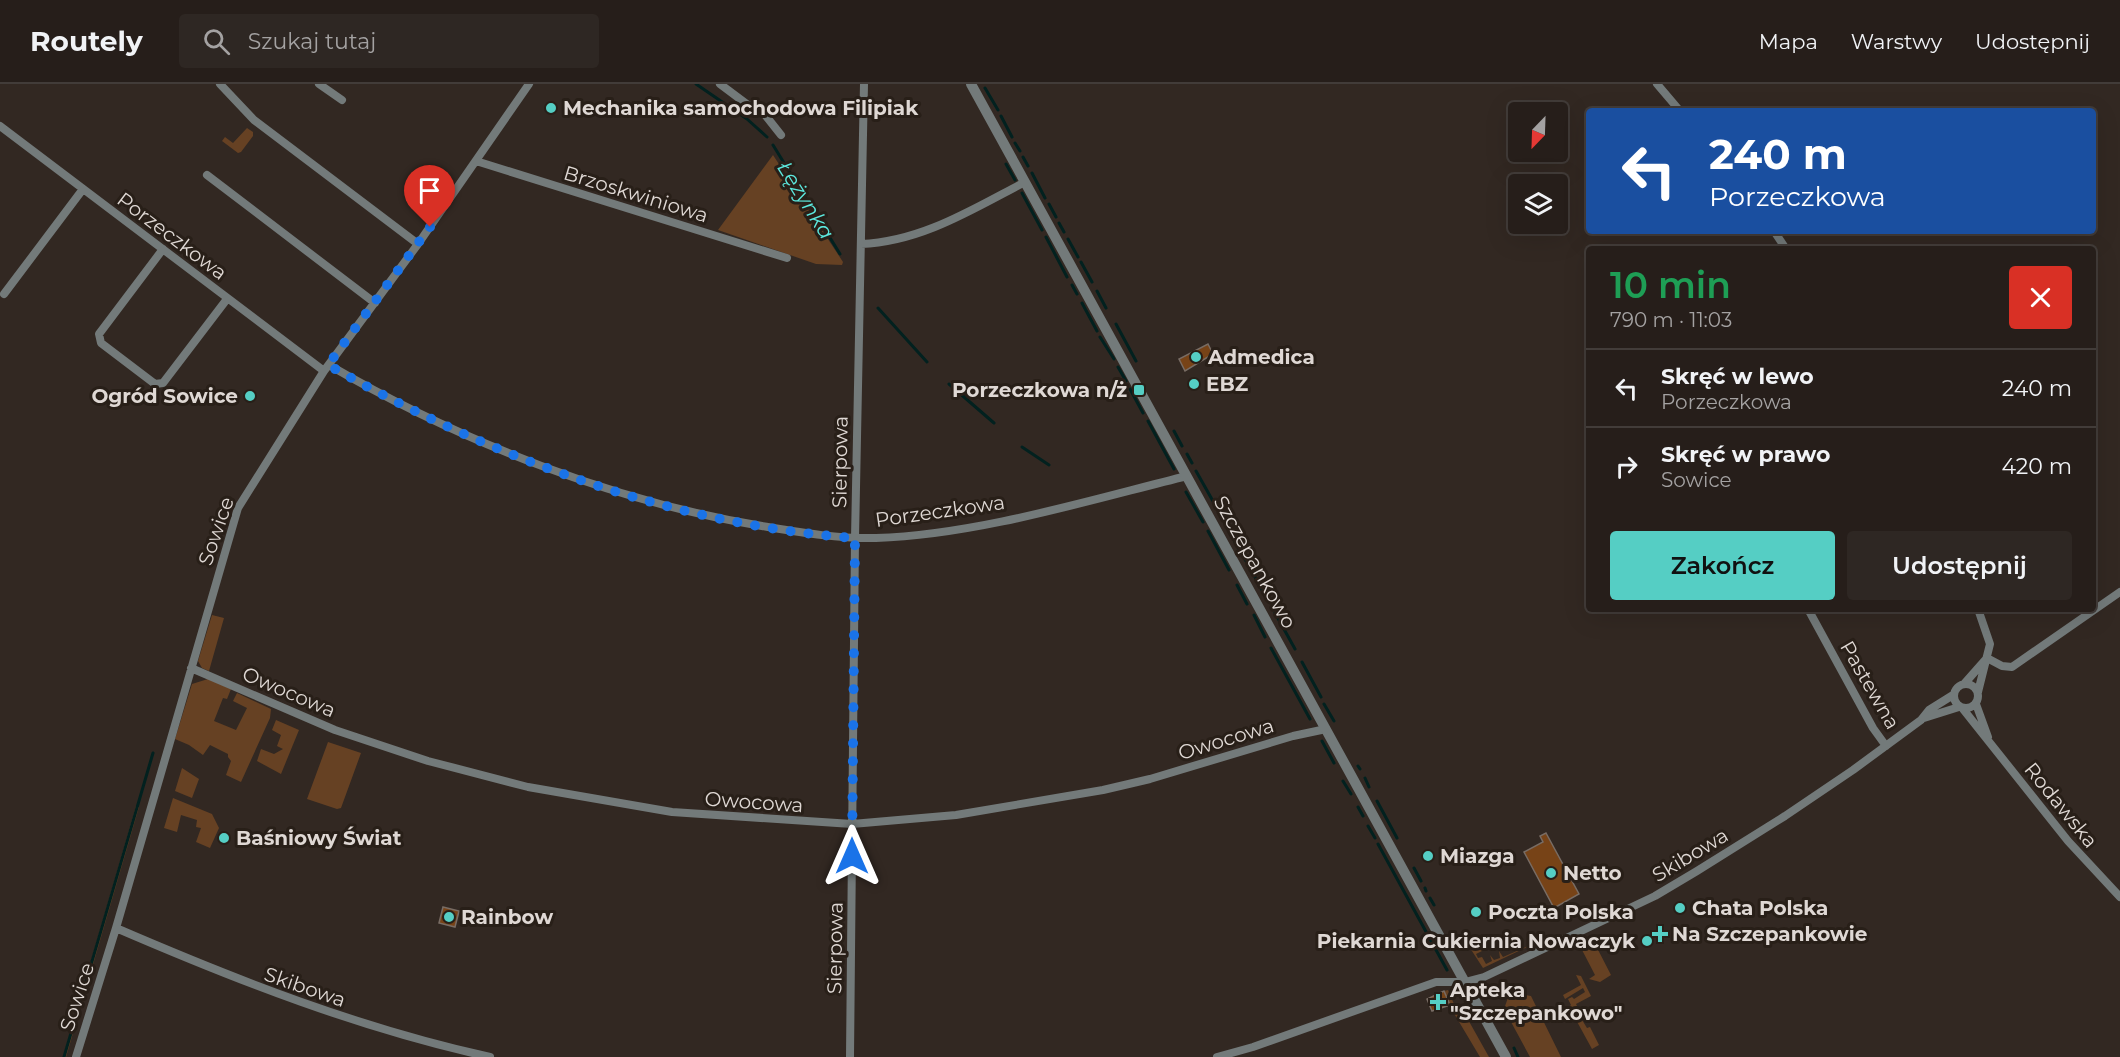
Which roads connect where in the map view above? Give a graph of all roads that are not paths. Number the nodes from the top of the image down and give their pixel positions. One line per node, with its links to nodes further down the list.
1 (220, 84): 16 (street)
2 (319, 84): 8 (street)
3 (529, 84): 12 (street, Sowice)
4 (720, 84): 11 (street)
5 (864, 84): 17 (street, Sierpowa)
6 (971, 84): 14 (street, Szczepankowo)
7 (1657, 84): 9 (street)
8 (342, 100)
9 (1677, 108)
10 (0, 126): 15 (street, Porzeczkowa)
11 (782, 135)
12 (476, 161): 16 (street, Sowice); 19 (street, Brzoskwiniowa)
13 (207, 175): 22 (street)
14 (1026, 182): 17 (street); 24 (street, Szczepankowo)
15 (83, 189): 18 (street, Porzeczkowa); 20 (street)
16 (418, 244): 22 (street, Sowice)
17 (861, 244): 25 (street, Sierpowa)
18 (163, 249): 21 (street, Porzeczkowa); 21 (street)
19 (787, 258)
20 (4, 294)
21 (227, 299): 23 (street, Porzeczkowa)
22 (375, 303): 23 (street, Sowice)
23 (326, 368): 25 (street, Porzeczkowa); 32 (street, Sowice)
24 (1187, 476): 25 (street, Porzeczkowa); 39 (street, Szczepankowo)
25 (855, 538): 42 (street, Sierpowa)
26 (2120, 591): 27 (street)
27 (2096, 608)
28 (1810, 612): 40 (street, Pastewna)
29 (1979, 612): 31 (street)
30 (2090, 612): 31 (street)
31 (1987, 658): 33 (street); 34 (street)
32 (191, 668): 42 (street, Owocowa); 44 (street, Sowice)
33 (1964, 684): 34 (street); 35 (street)
34 (1977, 692): 36 (street)
35 (1953, 695): 37 (street); 38 (street, Skibowa)
36 (1976, 704): 37 (street); 41 (street, Rodawska)
37 (1961, 708): 38 (street, Skibowa); 41 (street, Rodawska)
38 (1921, 720): 40 (street, Skibowa)
39 (1326, 729): 42 (street, Owocowa); 45 (street, Szczepankowo)
40 (1886, 746): 45 (street, Skibowa)
41 (2003, 760): 43 (street, Rodawska)
42 (852, 824): 48 (street, Sierpowa)
43 (2120, 897)
44 (116, 928): 46 (street, Sowice); 47 (street, Skibowa)
45 (1465, 982): 49 (street, Skibowa); 50 (street, Szczepankowo)
46 (76, 1057)
47 (490, 1057)
48 (850, 1057)
49 (1217, 1057)
50 (1506, 1057)

